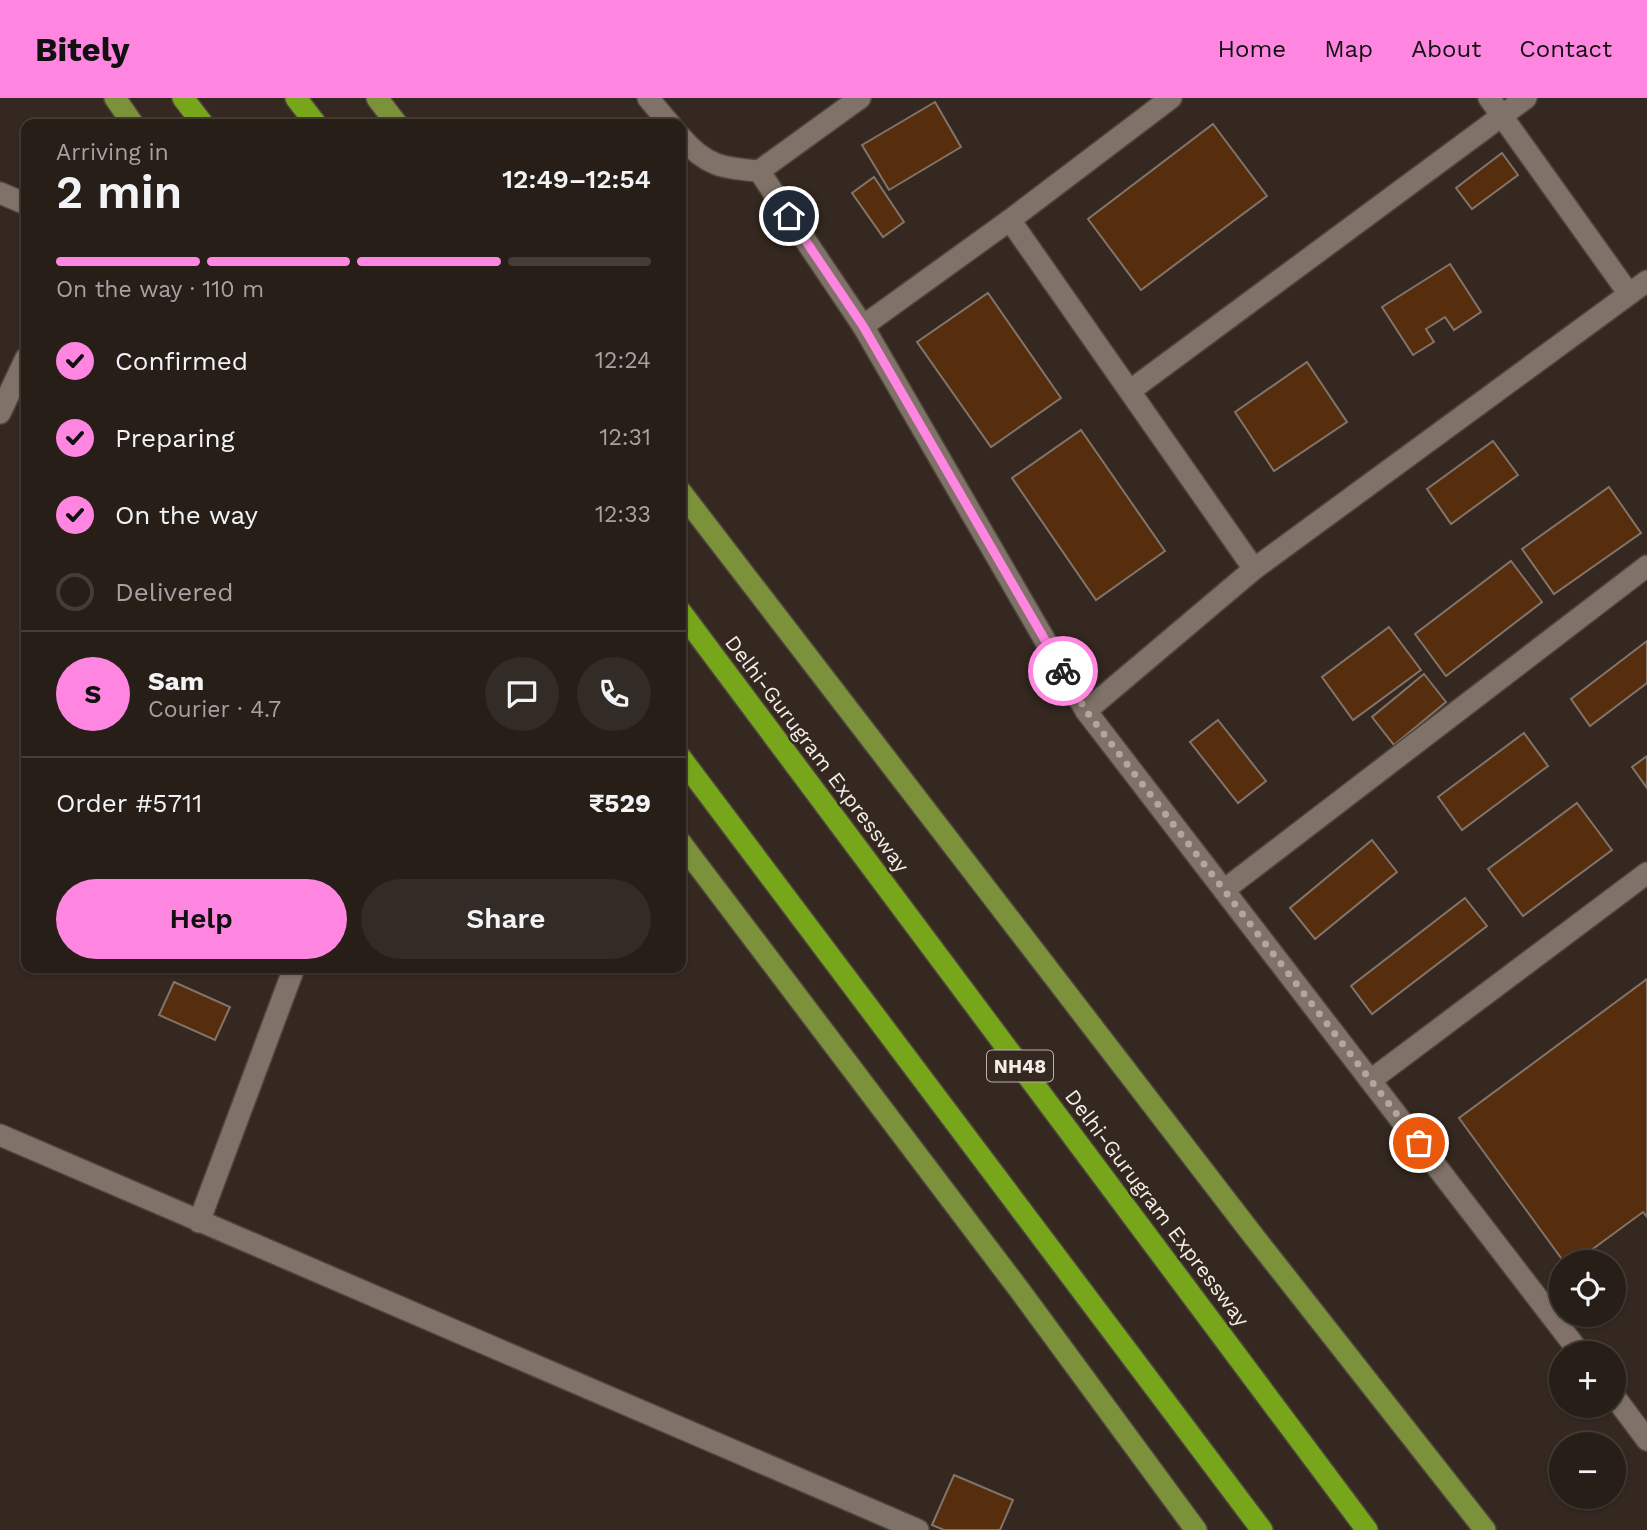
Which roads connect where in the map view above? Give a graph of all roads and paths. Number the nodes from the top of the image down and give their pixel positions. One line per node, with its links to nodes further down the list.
1 (115, 98): 9 (main road)
2 (183, 98): 10 (highway)
3 (377, 98): 11 (main road)
4 (648, 98): 12 (street)
5 (860, 98): 14 (street)
6 (1171, 98): 17 (street)
7 (1526, 98): 8 (street)
8 (1496, 106): 19 (street); 22 (street)
9 (130, 119)
10 (199, 119)
11 (393, 119)
12 (666, 119)
13 (686, 143): 14 (street)
14 (759, 172): 20 (street)
15 (0, 193): 16 (street)
16 (21, 202)
17 (1010, 220): 20 (street); 22 (street)
18 (1647, 281): 19 (street)
19 (1629, 294): 26 (street)
20 (863, 326): 28 (street)
21 (21, 369): 23 (street)
22 (1131, 390): 26 (street)
23 (0, 413)
24 (686, 499): 44 (main road)
25 (1647, 566): 32 (street)
26 (1254, 569): 28 (street)
27 (686, 619): 43 (highway, Delhi-Gurugram Expressway / NH48)
28 (1086, 711): 32 (street)
29 (686, 765): 42 (highway)
30 (686, 850): 41 (main road)
31 (1647, 873): 34 (street)
32 (1224, 890): 34 (street)
33 (292, 973): 36 (street)
34 (1371, 1080): 37 (street)
35 (0, 1135): 36 (street)
36 (199, 1222): 40 (street)
37 (1571, 1341)
38 (1626, 1412): 39 (street)
39 (1647, 1440)
40 (918, 1530)
41 (1196, 1530)
42 (1262, 1530)
43 (1367, 1530)
44 (1485, 1530)

